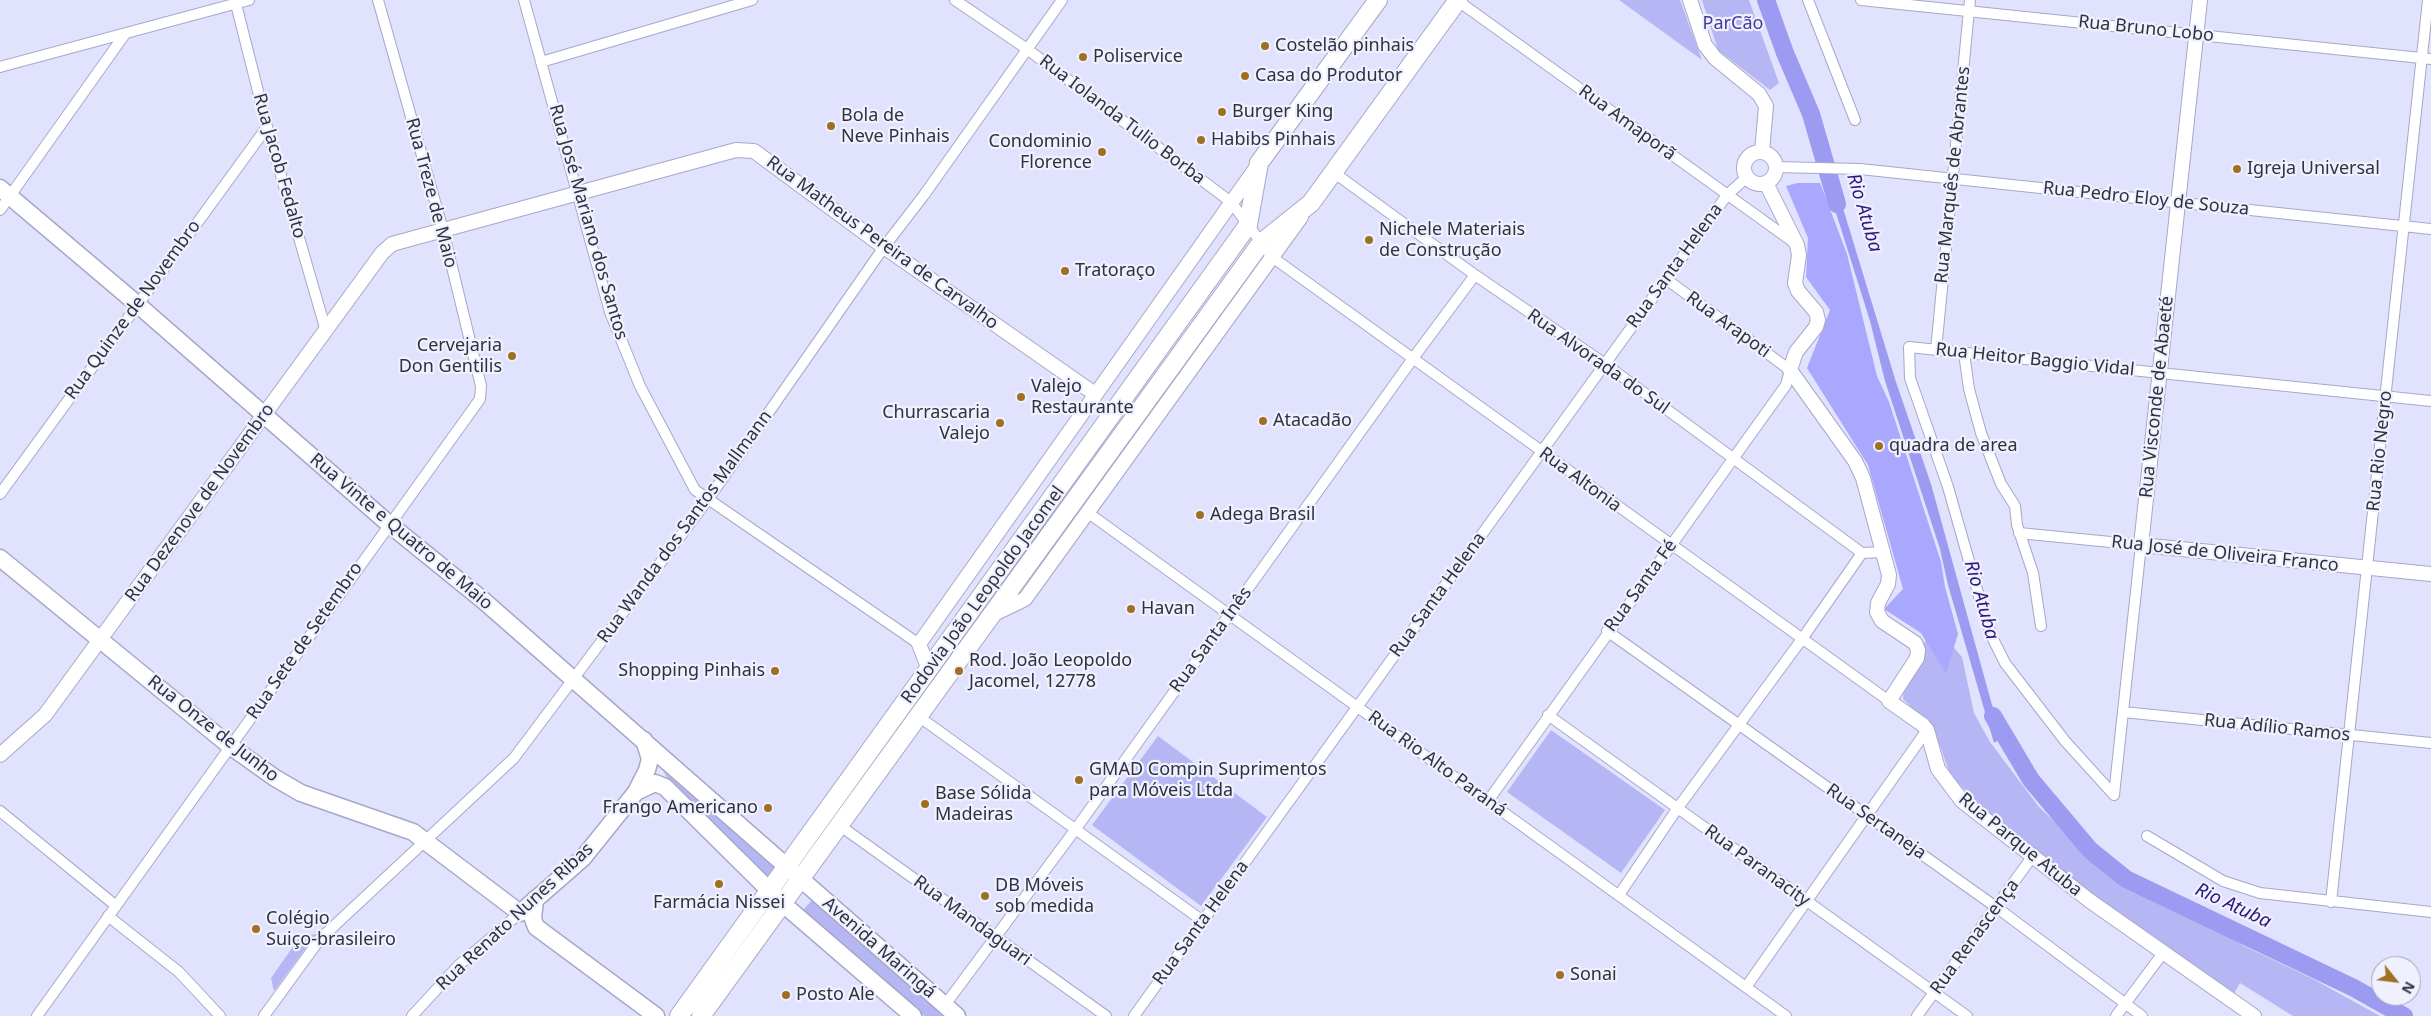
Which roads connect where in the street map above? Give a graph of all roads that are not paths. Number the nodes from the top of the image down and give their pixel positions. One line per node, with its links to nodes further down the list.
1 (250, 0): 15 (street)
2 (378, 0): 41 (street, Rua Treze de Maio)
3 (524, 0): 21 (street, Rua José Mariano dos Santos)
4 (752, 0): 21 (street)
5 (955, 0): 19 (street, Rua Iolanda Tulio Borba)
6 (1062, 0): 19 (street, Rua Wanda dos Santos Mallmann)
7 (1378, 0): 26 (highway, Rodovia João Leopoldo Jacomel)
8 (1458, 0): 28 (highway, Rodovia João Leopoldo Jacomel); 34 (street, Rua Amaporã)
9 (1690, 0): 25 (street)
10 (1808, 0): 23 (street)
11 (1861, 0): 16 (street, Rua Bruno Lobo)
12 (1970, 0): 16 (street, Rua Marquês de Abrantes)
13 (2200, 0): 18 (street, Rua Visconde de Abaeté)
14 (2428, 0): 20 (street, Rua Rio Negro)
15 (235, 2): 17 (street); 24 (street, Rua Jacob Fedalto)
16 (1969, 11): 18 (street, Rua Bruno Lobo); 30 (street, Rua Marquês de Abrantes)
17 (125, 34): 22 (street); 32 (street)
18 (2196, 34): 20 (street, Rua Bruno Lobo); 36 (street, Rua Visconde de Abaeté)
19 (1027, 49): 35 (street, Rua Iolanda Tulio Borba); 44 (street, Rua Wanda dos Santos Mallmann)
20 (2426, 58): 39 (street, Rua Rio Negro)
21 (541, 62): 33 (street, Rua José Mariano dos Santos)
22 (0, 67)
23 (1855, 120)
24 (267, 127): 48 (street, Rua Quinze de Novembro); 49 (street, Rua Jacob Fedalto)
25 (1762, 152): 27 (street); 29 (street)
26 (1259, 163): 35 (street, Rodovia João Leopoldo Jacomel); 38 (highway, Rodovia João Leopoldo Jacomel)
27 (1776, 167): 30 (street, Rua Pedro Eloy de Souza); 31 (street)
28 (1333, 172): 45 (highway, Rodovia João Leopoldo Jacomel); 46 (street, Rua Alvorada do Sul)
29 (1747, 177): 31 (street); 34 (street, Rua Santa Helena)
30 (1953, 179): 36 (street, Rua Pedro Eloy de Souza); 50 (street, Rua Marquês de Abrantes)
31 (1766, 183): 43 (street)
32 (5, 192): 37 (street); 48 (main road, Rua Vinte e Quatro de Maio)
33 (576, 192): 41 (street, Rua Matheus Pereira de Carvalho); 44 (street, Rua Matheus Pereira de Carvalho); 64 (street, Rua José Mariano dos Santos)
34 (1727, 196): 43 (street, Rua Amaporã); 47 (street, Rua Santa Helena)
35 (1231, 202): 38 (street, Rua Iolanda Tulio Borba); 57 (street, Rodovia João Leopoldo Jacomel)
36 (2178, 203): 39 (street, Rua Pedro Eloy de Souza); 55 (street, Rua Visconde de Abaeté)
37 (0, 210)
38 (1248, 225): 45 (street, Rua Iolanda Tulio Borba); 82 (highway, Rodovia João Leopoldo Jacomel)
39 (2404, 226): 40 (street, Rua Pedro Eloy de Souza); 58 (street, Rua Rio Negro)
40 (2431, 229)
41 (443, 230): 42 (street, Rua Matheus Pereira de Carvalho); 56 (street, Rua Treze de Maio)
42 (392, 244): 49 (street, Rua Dezenove de Novembro)
43 (1797, 245): 54 (street)
44 (884, 247): 57 (street, Rua Matheus Pereira de Carvalho); 64 (street, Rua Wanda dos Santos Mallmann)
45 (1266, 250): 52 (street, Rua Altonia); 65 (street, Rodovia João Leopoldo Jacomel); 76 (highway, Rodovia João Leopoldo Jacomel)
46 (1476, 275): 52 (street, Rua Santa Inês); 53 (street, Rua Alvorada do Sul)
47 (1666, 279): 53 (street, Rua Santa Helena); 54 (street, Rua Arapoti)
48 (137, 304): 60 (main road, Rua Vinte e Quatro de Maio); 63 (street, Rua Quinze de Novembro)
49 (326, 331): 60 (street, Rua Dezenove de Novembro)
50 (1936, 350): 51 (street, Rua Heitor Baggio Vidal); 97 (street, Rua Heitor Baggio Vidal)
51 (1964, 353): 55 (street, Rua Heitor Baggio Vidal); 67 (street)
52 (1414, 357): 61 (street, Rua Altonia); 75 (street, Rua Santa Inês)
53 (1605, 364): 61 (street, Rua Santa Helena); 62 (street, Rua Alvorada do Sul)
54 (1790, 370): 62 (street, Rua Santa Fé); 70 (street)
55 (2159, 373): 58 (street, Rua Heitor Baggio Vidal); 69 (street, Rua Visconde de Abaeté)
56 (481, 386): 66 (street, Rua Sete de Setembro)
57 (1095, 394): 81 (street, Rodovia João Leopoldo Jacomel)
58 (2385, 396): 59 (street, Rua Heitor Baggio Vidal); 73 (street, Rua Rio Negro)
59 (2431, 401)
60 (263, 416): 66 (main road, Rua Vinte e Quatro de Maio); 79 (street, Rua Dezenove de Novembro)
61 (1542, 452): 68 (street, Rua Altonia); 85 (street, Rua Santa Helena)
62 (1734, 459): 68 (street, Rua Santa Fé); 71 (street, Rua Alvorada do Sul)
63 (0, 494)
64 (709, 498): 81 (street, Rua José Mariano dos Santos); 83 (street, Rua Wanda dos Santos Mallmann)
65 (1087, 512): 75 (street, Rua Rio Alto Paraná); 76 (street, Rodovia João Leopoldo Jacomel)
66 (388, 524): 83 (main road, Rua Vinte e Quatro de Maio); 94 (street, Rua Sete de Setembro)
67 (2019, 533): 69 (street, Rua José de Oliveira Franco); 77 (street)
68 (1670, 545): 78 (street, Rua Santa Fé); 80 (street, Rua Altonia)
69 (2141, 545): 73 (street, Rua José de Oliveira Franco); 86 (street, Rua Visconde de Abaeté)
70 (1884, 552): 71 (street); 84 (street)
71 (1862, 553): 80 (street)
72 (0, 558): 79 (main road, Rua Onze de Junho)
73 (2367, 568): 74 (street, Rua José de Oliveira Franco); 91 (street, Rua Rio Negro)
74 (2431, 574)
75 (1229, 614): 85 (street, Rua Rio Alto Paraná); 103 (street, Rua Santa Inês)
76 (989, 617): 88 (highway, Rodovia João Leopoldo Jacomel)
77 (2041, 626)
78 (1607, 631): 87 (street, Rua Santa Fé); 89 (street, Rua Sertaneja)
79 (101, 640): 94 (main road, Rua Onze de Junho); 95 (street, Rua Dezenove de Novembro)
80 (1802, 640): 84 (street, Rua Altonia); 89 (street)
81 (919, 644): 82 (street)
82 (929, 670): 107 (highway, Rodovia João Leopoldo Jacomel)
83 (574, 680): 92 (main road, Rua Vinte e Quatro de Maio); 105 (street, Rua Wanda dos Santos Mallmann)
84 (1889, 701): 90 (street)
85 (1358, 707): 98 (street, Rua Rio Alto Paraná); 120 (street, Rua Santa Helena)
86 (2123, 712): 91 (street, Rua Adílio Ramos); 97 (street, Rua Visconde de Abaeté)
87 (1548, 715): 98 (street, Rua Santa Fé); 99 (street, Rua Paranacity)
88 (918, 716): 102 (highway, Rodovia João Leopoldo Jacomel); 103 (street)
89 (1738, 724): 99 (street); 101 (street, Rua Sertaneja)
90 (1927, 730): 101 (street); 106 (street, Rua Parque Atuba)
91 (2349, 735): 93 (street, Rua Adílio Ramos); 113 (street, Rua Rio Negro)
92 (644, 740): 96 (main road, Rua Renato Nunes Ribas); 107 (main road, Rua Vinte e Quatro de Maio)
93 (2431, 743)
94 (230, 746): 105 (main road, Rua Onze de Junho); 115 (street, Rua Sete de Setembro)
95 (0, 755)
96 (636, 792): 109 (main road); 111 (main road, Rua Renato Nunes Ribas)
97 (2114, 795)
98 (1488, 801): 110 (street, Rua Rio Alto Paraná)
99 (1677, 809): 110 (street); 112 (street, Rua Paranacity)
100 (0, 811): 115 (street)
101 (1866, 815): 112 (street); 116 (street, Rua Sertaneja)
102 (838, 825): 108 (highway, Rodovia João Leopoldo Jacomel); 121 (street, Rua Mandaguari)
103 (1075, 830): 120 (street); 121 (street, Rua Santa Inês)
104 (2147, 836): 113 (street)
105 (424, 842): 118 (main road, Rua Onze de Junho); 129 (street, Rua Wanda dos Santos Mallmann)
106 (2032, 857): 116 (street, Rua Renascença); 122 (street, Rua Parque Atuba)
107 (787, 867): 108 (main road, Rua Vinte e Quatro de Maio); 109 (highway, Rodovia João Leopoldo Jacomel)
108 (800, 879): 114 (highway, Rodovia João Leopoldo Jacomel); 126 (main road, Avenida Maringá)
109 (770, 891): 114 (main road, Avenida Maringá); 132 (highway, Rodovia João Leopoldo Jacomel)
110 (1619, 895): 123 (street, Rua Rio Alto Paraná)
111 (536, 899): 118 (main road, Rua Renato Nunes Ribas); 131 (main road)
112 (1806, 901): 123 (street); 124 (street, Rua Paranacity)
113 (2331, 902): 117 (street)
114 (782, 903): 133 (highway, Rodovia João Leopoldo Jacomel); 134 (main road, Avenida Maringá)
115 (115, 906): 119 (street, Rua Sete de Setembro)
116 (1996, 907): 124 (street, Rua Renascença); 125 (street, Rua Sertaneja)
117 (2431, 912)
118 (520, 913): 130 (street, Rua Renato Nunes Ribas)
119 (108, 916): 127 (street, Rua Sete de Setembro); 128 (street)
120 (1203, 921): 136 (street, Rua Santa Helena)
121 (996, 938): 126 (street, Rua Santa Inês); 135 (street, Rua Mandaguari)
122 (2163, 953): 125 (street); 142 (street, Rua Parque Atuba)
123 (1746, 987): 137 (street, Rua Rio Alto Paraná)
124 (1935, 992): 138 (street, Rua Renascença); 139 (street, Rua Paranacity)
125 (2125, 1004): 140 (street); 141 (street, Rua Sertaneja)
126 (951, 1010)
127 (37, 1016)
128 (220, 1016)
129 (264, 1016)
130 (412, 1016)
131 (656, 1016)
132 (679, 1016)
133 (701, 1016)
134 (913, 1016)
135 (1106, 1016)
136 (1134, 1016)
137 (1786, 1016)
138 (1917, 1016)
139 (1967, 1016)
140 (2116, 1016)
141 (2142, 1016)
142 (2254, 1016)

